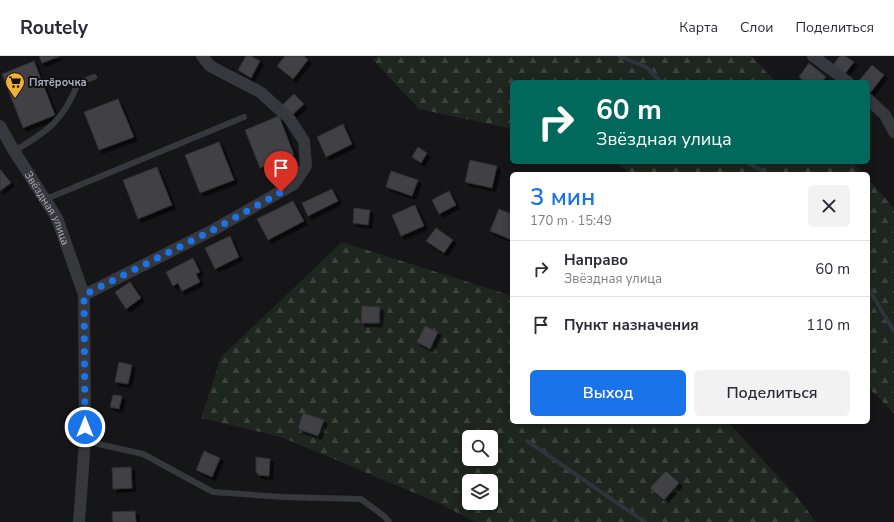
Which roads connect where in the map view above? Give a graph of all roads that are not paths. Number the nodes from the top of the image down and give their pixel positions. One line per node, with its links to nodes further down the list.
1 (202, 56): 11 (street)
2 (813, 56): 4 (street)
3 (94, 77): 9 (lane)
4 (845, 80)
5 (870, 101): 8 (street)
6 (244, 117): 10 (lane)
7 (0, 126): 9 (street, Звёздная улица)
8 (894, 132)
9 (14, 151): 10 (street, Звёздная улица)
10 (46, 199): 11 (street, Звёздная улица)
11 (84, 295): 12 (street, Звёздная улица)
12 (85, 441): 13 (street, Звёздная улица); 14 (lane)
13 (79, 522)
14 (389, 522)

